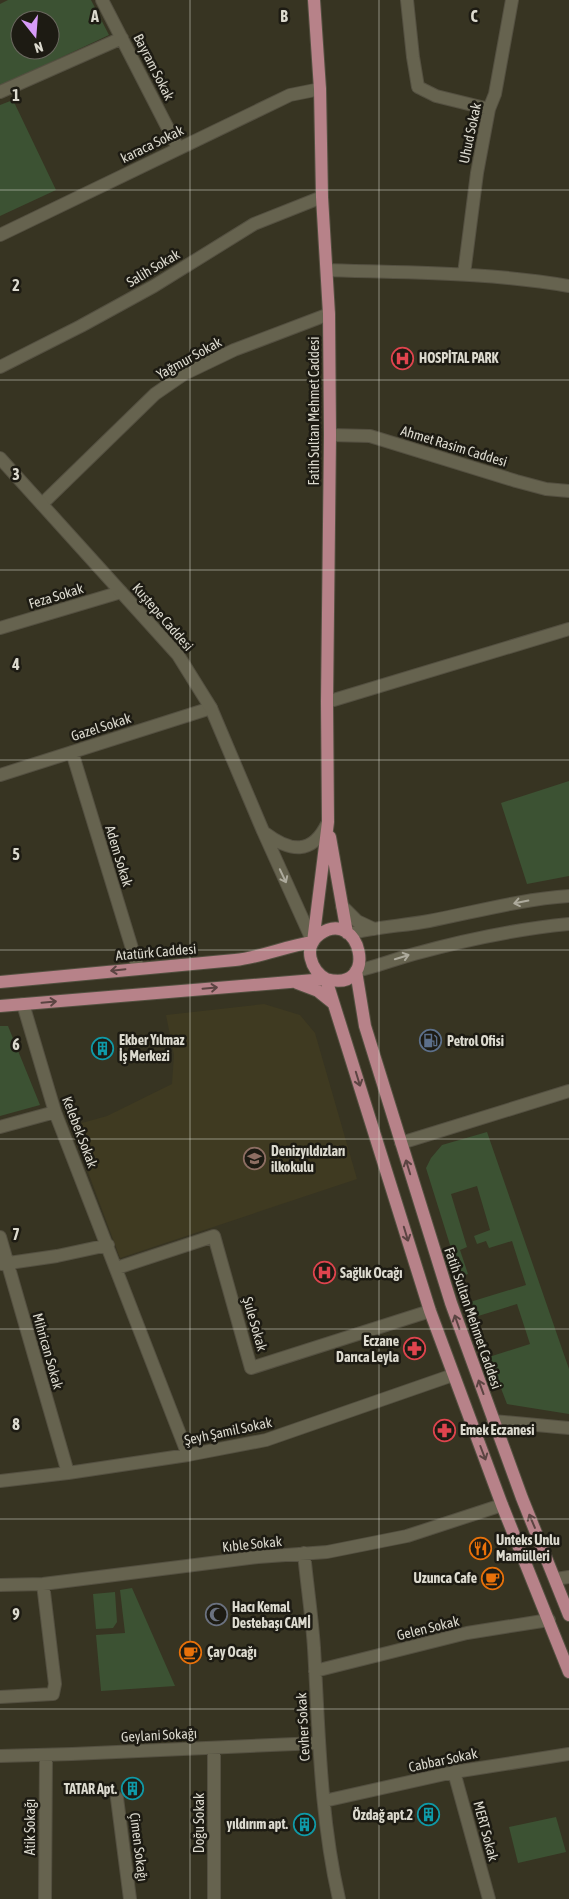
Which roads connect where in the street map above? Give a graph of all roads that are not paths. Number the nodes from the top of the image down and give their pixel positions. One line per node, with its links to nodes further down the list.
1 (102, 0): 5 (street, Bayram Sokak)
2 (314, 0): 6 (main road, Fatih Sultan Mehmet Caddesi)
3 (407, 0): 8 (street)
4 (512, 0): 8 (street, Uhud Sokak)
5 (122, 38): 7 (street); 9 (street, Bayram Sokak)
6 (320, 89): 9 (street, karaca Sokak); 10 (main road, Fatih Sultan Mehmet Caddesi)
7 (0, 92)
8 (489, 109): 13 (street, Uhud Sokak)
9 (178, 148): 11 (street, karaca Sokak)
10 (322, 197): 12 (main road, Fatih Sultan Mehmet Caddesi); 18 (street, Salih Sokak)
11 (0, 235)
12 (327, 270): 13 (street); 17 (main road, Fatih Sultan Mehmet Caddesi)
13 (464, 274): 16 (street)
14 (569, 275): 15 (street)
15 (569, 279)
16 (569, 286)
17 (329, 314): 19 (main road, Fatih Sultan Mehmet Caddesi); 22 (street, Yağmur Sokak)
18 (0, 367)
19 (330, 435): 21 (street, Ahmet Rasim Caddesi); 26 (main road, Fatih Sultan Mehmet Caddesi)
20 (0, 458): 22 (street, Kuştepe Caddesi)
21 (569, 491)
22 (42, 504): 23 (street, Kuştepe Caddesi)
23 (121, 592): 24 (street, Feza Sokak); 27 (street, Kuştepe Caddesi)
24 (0, 628)
25 (569, 629): 26 (street)
26 (327, 702): 30 (main road, Fatih Sultan Mehmet Caddesi)
27 (211, 708): 28 (street, Gazel Sokak); 31 (street, Kuştepe Caddesi)
28 (72, 752): 29 (street, Gazel Sokak); 41 (street, Adem Sokak)
29 (0, 775)
30 (328, 822): 31 (street); 33 (main road, Fatih Sultan Mehmet Caddesi); 38 (main road, Fatih Sultan Mehmet Caddesi)
31 (263, 831): 34 (street, Kuştepe Caddesi, one-way to 34)
32 (569, 896): 36 (street, one-way to 36)
33 (342, 906): 36 (street); 37 (main road, Fatih Sultan Mehmet Caddesi)
34 (299, 909): 38 (street, Kuştepe Caddesi); 39 (street)
35 (569, 924): 40 (street, one-way to 35)
36 (374, 928): 37 (street)
37 (348, 934): 38 (main road); 42 (main road)
38 (313, 942): 39 (main road, Atatürk Caddesi); 43 (main road)
39 (291, 946): 41 (main road, Atatürk Caddesi)
40 (384, 964): 42 (street); 46 (street)
41 (138, 968): 44 (main road, Atatürk Caddesi, one-way to 44)
42 (356, 971): 43 (main road); 46 (main road, Fatih Sultan Mehmet Caddesi)
43 (326, 979): 45 (main road); 47 (main road)
44 (0, 982)
45 (287, 982): 47 (main road); 48 (main road, one-way to 45)
46 (360, 995): 53 (main road, Fatih Sultan Mehmet Caddesi)
47 (333, 1003): 58 (main road, one-way to 58)
48 (23, 1004): 49 (main road); 51 (street, Kelebek Sokak)
49 (0, 1006)
50 (569, 1092): 53 (street)
51 (55, 1112): 52 (street); 55 (street, Kelebek Sokak)
52 (0, 1127)
53 (401, 1143): 60 (main road, Fatih Sultan Mehmet Caddesi, one-way to 53)
54 (0, 1237): 56 (street, Mihrican Sokak)
55 (108, 1244): 56 (street); 57 (street, Kelebek Sokak)
56 (4, 1264): 63 (street, Mihrican Sokak)
57 (117, 1268): 58 (street, Şule Sokak); 62 (street, Kelebek Sokak)
58 (430, 1310): 59 (main road)
59 (453, 1375): 62 (street, Şeyh Şamil Sokak); 65 (main road, one-way to 65)
60 (493, 1421): 61 (street); 68 (main road, Fatih Sultan Mehmet Caddesi, one-way to 60)
61 (569, 1428)
62 (188, 1455): 63 (street, Şeyh Şamil Sokak)
63 (68, 1474): 64 (street, Şeyh Şamil Sokak)
64 (0, 1481)
65 (502, 1505): 66 (street, Kıble Sokak); 72 (main road)
66 (304, 1554): 69 (street, Kıble Sokak); 73 (street, Cevher Sokak)
67 (569, 1577): 68 (street)
68 (556, 1579): 71 (main road, Fatih Sultan Mehmet Caddesi)
69 (43, 1584): 70 (street, Kıble Sokak); 75 (street)
70 (0, 1585)
71 (569, 1615)
72 (549, 1620): 73 (street, Gelen Sokak); 74 (main road)
73 (315, 1671): 76 (street, Cevher Sokak)
74 (569, 1672)
75 (0, 1697)
76 (318, 1743): 77 (street, Geylani Sokağı); 83 (street, Cevher Sokak)
77 (214, 1748): 79 (street, Geylani Sokağı); 86 (street, Doğu Sokak)
78 (569, 1754): 81 (street, Cabbar Sokak)
79 (46, 1755): 80 (street, Geylani Sokağı); 84 (street, Atik Sokağı)
80 (0, 1756)
81 (454, 1772): 83 (street, Cabbar Sokak); 88 (street, MERT Sokak)
82 (117, 1798): 85 (street, Çimen Sokağı)
83 (324, 1801): 87 (street, Cevher Sokak)
84 (45, 1899)
85 (130, 1899)
86 (214, 1899)
87 (339, 1899)
88 (489, 1899)

